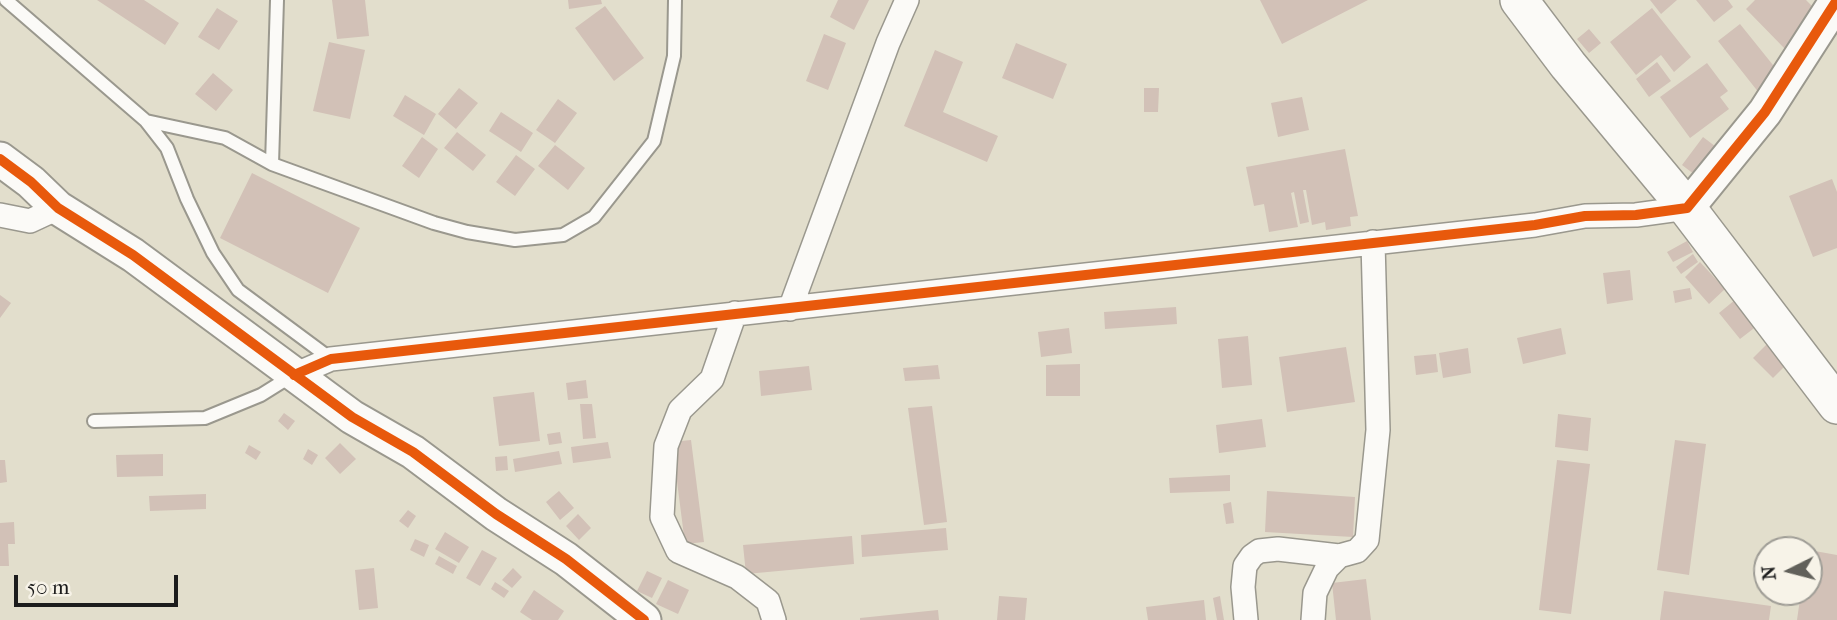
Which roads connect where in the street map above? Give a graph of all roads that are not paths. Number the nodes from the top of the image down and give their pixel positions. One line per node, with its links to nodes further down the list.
1 (6, 0): 7 (lane)
2 (277, 0): 9 (lane)
3 (675, 0): 9 (lane)
4 (907, 0): 14 (street)
5 (1519, 0): 11 (main road)
6 (1837, 0): 11 (street)
7 (146, 121): 9 (lane); 16 (lane)
8 (0, 159): 10 (street)
9 (272, 164)
10 (58, 208): 12 (street); 17 (street)
11 (1687, 208): 13 (street); 18 (main road)
12 (0, 215)
13 (1373, 242): 14 (street); 20 (street)
14 (790, 309): 15 (street)
15 (735, 313): 16 (street); 22 (street)
16 (331, 359): 17 (street)
17 (293, 375): 19 (lane); 21 (street)
18 (1837, 405)
19 (94, 421)
20 (1339, 556): 23 (street); 24 (street)
21 (639, 619)
22 (774, 620)
23 (1246, 620)
24 (1313, 620)

